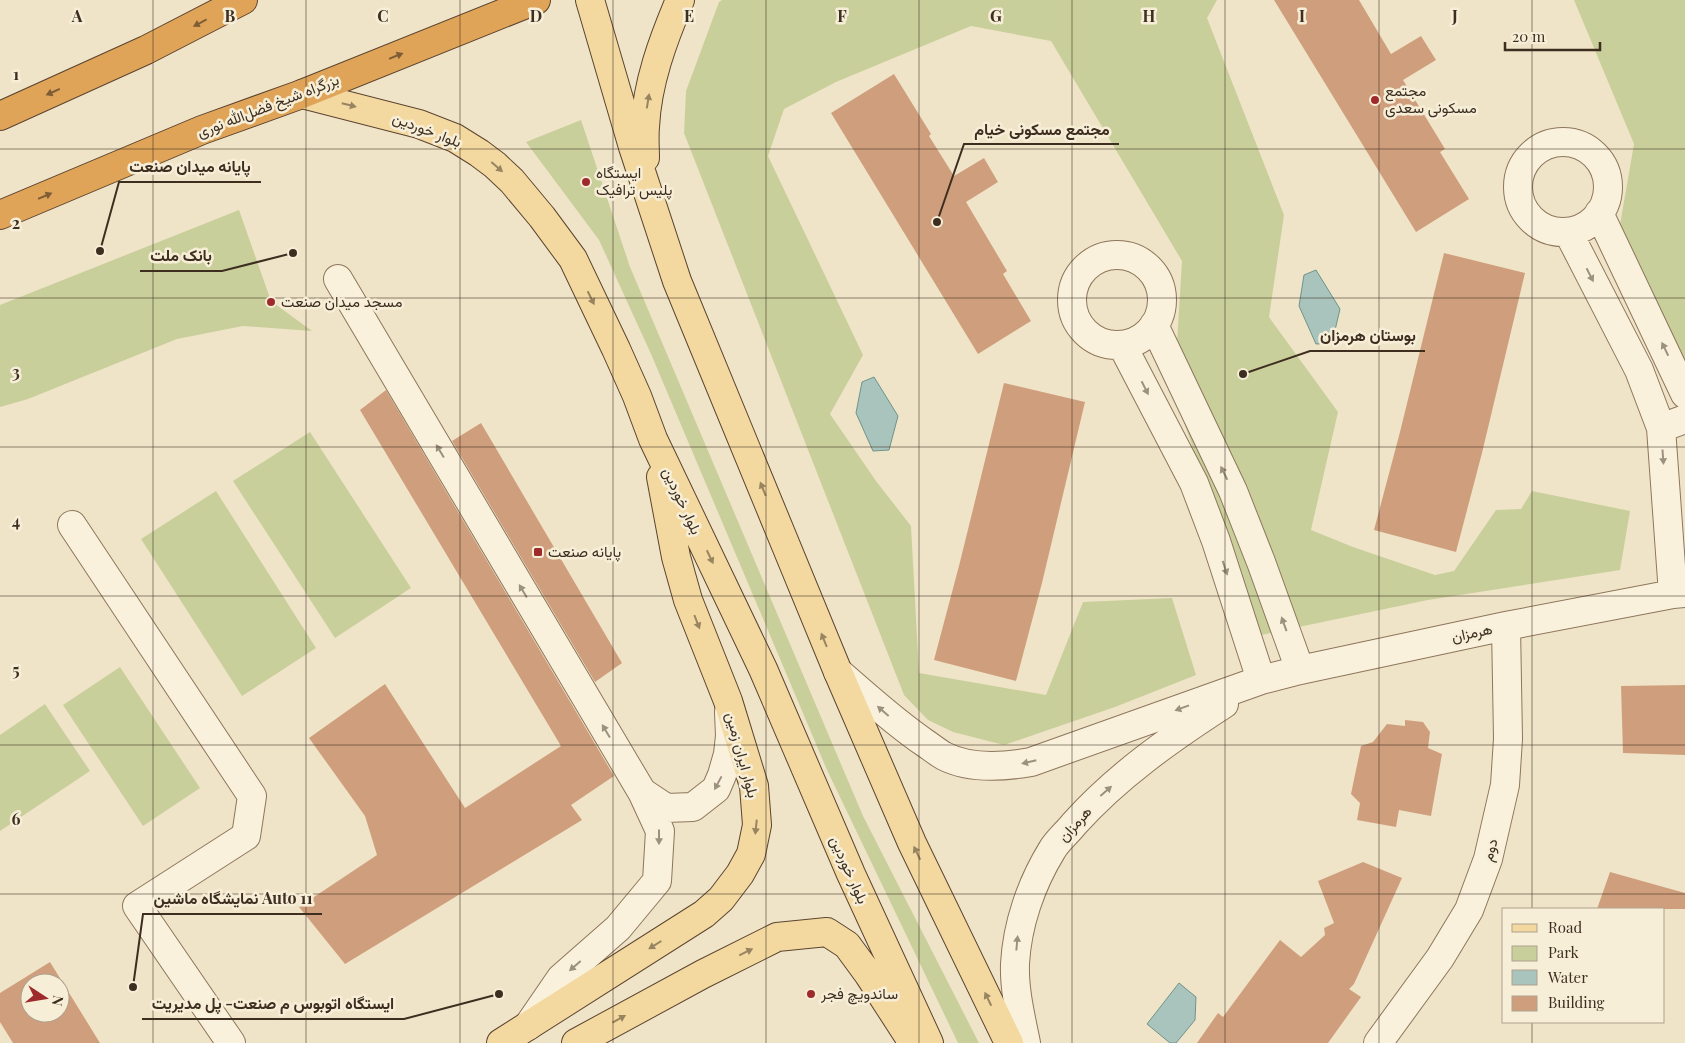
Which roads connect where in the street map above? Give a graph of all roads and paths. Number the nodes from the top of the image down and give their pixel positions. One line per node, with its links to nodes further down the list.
1 (243, 0): 6 (highway, one-way to 6)
2 (536, 0): 5 (highway, بزرگراه شیخ فضل‌الله نوری, one-way to 2)
3 (590, 0): 7 (main road)
4 (680, 0): 7 (main road, one-way to 4)
5 (302, 94): 9 (highway, بزرگراه شیخ فضل‌الله نوری, one-way to 5); 16 (main road, بلوار خوردین, one-way to 16)
6 (0, 116)
7 (651, 202): 23 (main road, one-way to 7)
8 (1599, 212): 10 (street); 10 (street); 14 (street, one-way to 8)
9 (0, 215)
10 (1568, 232): 15 (street, one-way to 15)
11 (338, 279): 26 (street, one-way to 11)
12 (1154, 326): 13 (street); 13 (street); 18 (street, one-way to 12)
13 (1122, 345): 19 (street, one-way to 19)
14 (1685, 394)
15 (1673, 423): 20 (street, one-way to 20)
16 (653, 439): 25 (main road, بلوار ایران زمین, one-way to 25); 33 (main road, بلوار خوردین, one-way to 33)
17 (72, 525): 29 (street)
18 (1248, 529): 19 (street); 22 (street, one-way to 18)
19 (1216, 540): 24 (street, one-way to 24)
20 (1679, 593): 21 (street, هرمزان)
21 (1506, 626): 22 (street, هرمزان); 36 (street, دوم)
22 (1300, 670): 24 (street, هرمزان)
23 (838, 672): 24 (street, هرمزان, one-way to 23); 34 (main road, one-way to 23)
24 (1261, 680): 35 (street, هرمزان, one-way to 24)
25 (728, 701): 26 (street, one-way to 26); 27 (main road, بلوار ایران زمین, one-way to 27)
26 (642, 792): 28 (street, one-way to 28)
27 (556, 1007): 28 (main road, بلوار ایران زمین); 31 (main road)
28 (528, 1026): 30 (main road, بلوار ایران زمین)
29 (231, 1043)
30 (501, 1043)
31 (577, 1043): 32 (main road, one-way to 32)
32 (913, 1043)
33 (929, 1043)
34 (1009, 1043)
35 (1026, 1043)
36 (1378, 1043)

